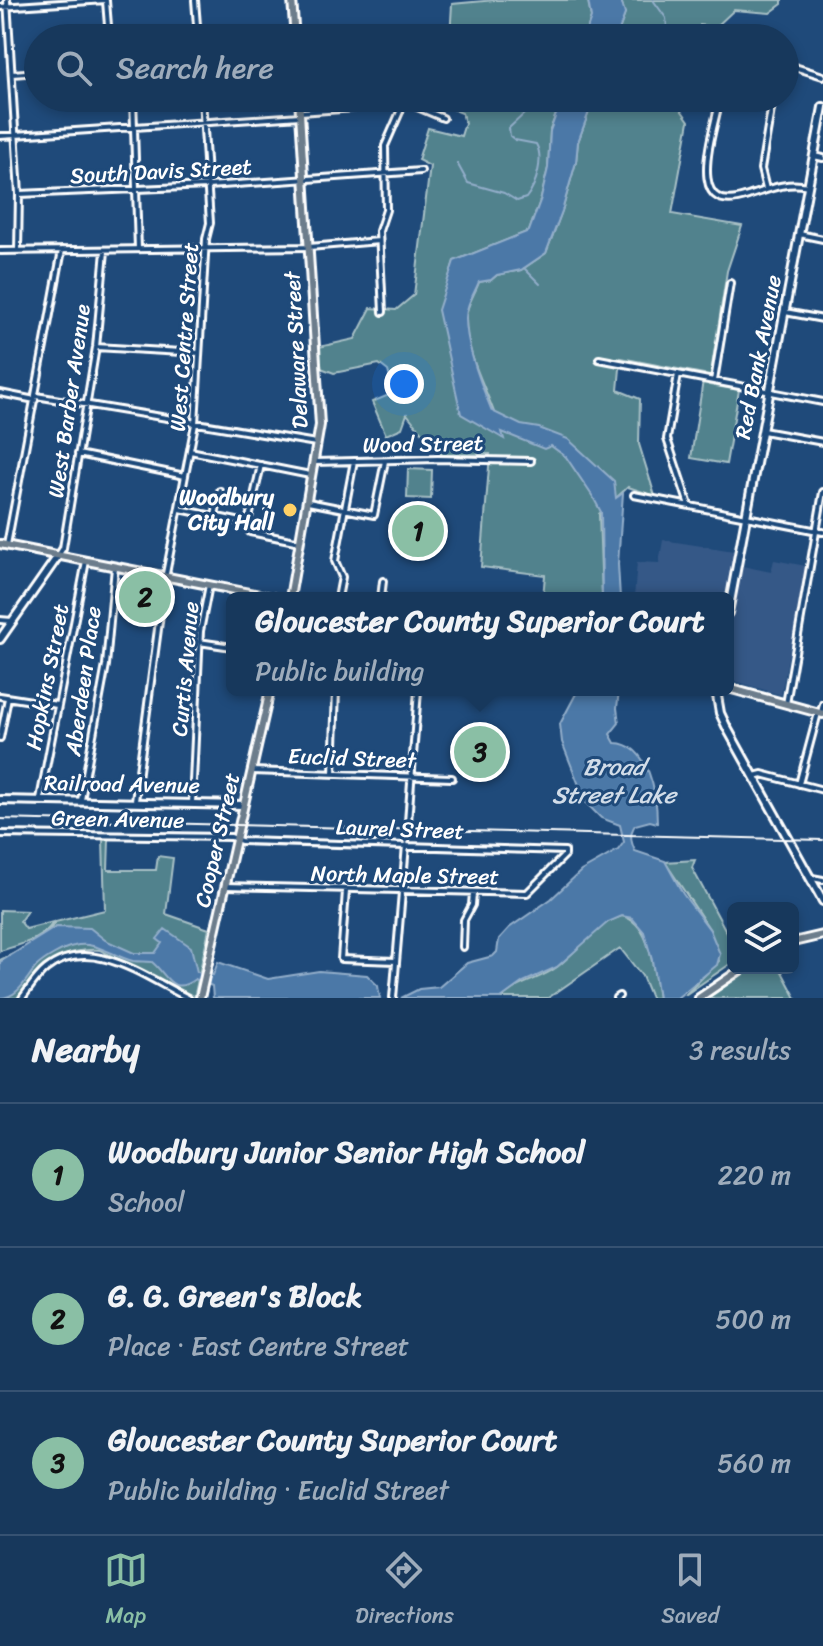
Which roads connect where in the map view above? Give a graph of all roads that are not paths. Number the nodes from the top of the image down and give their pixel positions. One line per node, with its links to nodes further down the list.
1 (106, 0): 4 (street); 6 (street)
2 (195, 0): 7 (street)
3 (292, 0): 8 (main road)
4 (7, 3): 5 (street); 11 (street)
5 (0, 7)
6 (108, 24)
7 (197, 24)
8 (294, 24)
9 (799, 68): 12 (street)
10 (24, 73): 11 (street)
11 (12, 74): 25 (street)
12 (823, 76)
13 (823, 107): 27 (street, Red Bank Avenue)
14 (134, 112): 24 (street)
15 (203, 112): 23 (street, West Centre Street)
16 (323, 112): 21 (street)
17 (400, 112): 30 (street)
18 (429, 112): 22 (street)
19 (717, 112): 34 (street)
20 (770, 112): 34 (street)
21 (300, 114): 23 (street); 31 (main road, Delaware Street)
22 (443, 118)
23 (204, 122): 24 (street); 32 (street, West Centre Street)
24 (135, 127): 25 (street); 35 (street)
25 (16, 135): 26 (street); 36 (street)
26 (0, 136)
27 (814, 156): 28 (street); 33 (street, Red Bank Avenue)
28 (823, 158)
29 (421, 171): 30 (street, South Davis Street)
30 (384, 173): 31 (street, South Davis Street); 39 (street)
31 (305, 179): 32 (street, South Davis Street); 40 (main road, Delaware Street)
32 (208, 186): 35 (street, South Davis Street); 42 (street, West Centre Street)
33 (808, 186): 34 (street); 37 (street, Red Bank Avenue)
34 (766, 189)
35 (138, 190): 36 (street, South Davis Street); 41 (street)
36 (19, 194): 45 (street)
37 (799, 234): 38 (street); 49 (street, Red Bank Avenue)
38 (823, 239)
39 (379, 241): 40 (street); 48 (street)
40 (309, 247): 42 (street); 64 (main road, Delaware Street)
41 (138, 249): 42 (street); 44 (street)
42 (205, 249): 52 (street, West Centre Street)
43 (62, 250): 44 (street); 45 (street); 58 (street)
44 (105, 250): 51 (street, West Barber Avenue)
45 (18, 251): 46 (street)
46 (0, 252)
47 (730, 283): 55 (street)
48 (383, 312)
49 (785, 312): 50 (street); 56 (street, Red Bank Avenue)
50 (823, 319)
51 (96, 347): 52 (street); 60 (street, West Barber Avenue)
52 (199, 353): 61 (street, West Centre Street)
53 (599, 359): 54 (street)
54 (678, 374): 55 (street); 78 (street)
55 (714, 381): 56 (street)
56 (770, 391): 59 (street); 62 (street, Red Bank Avenue)
57 (0, 393): 58 (street)
58 (36, 398): 60 (street); 87 (street)
59 (823, 402)
60 (86, 406): 61 (street); 66 (street, West Barber Avenue)
61 (195, 424): 64 (street); 65 (street, West Centre Street)
62 (763, 431): 63 (street); 82 (street, Red Bank Avenue)
63 (823, 442)
64 (318, 443): 70 (main road, Delaware Street)
65 (190, 451): 71 (street); 73 (street, West Centre Street)
66 (78, 454): 73 (street); 88 (street, West Barber Avenue)
67 (354, 461): 68 (street, Wood Street); 70 (street, Wood Street); 80 (street)
68 (385, 461): 69 (street, Wood Street); 80 (street)
69 (531, 461)
70 (315, 462): 72 (main road, Delaware Street)
71 (261, 465): 72 (street); 83 (street)
72 (313, 475): 77 (main road, Delaware Street)
73 (185, 476): 79 (street, West Centre Street)
74 (220, 491): 81 (street)
75 (823, 492): 84 (street)
76 (634, 495): 78 (street)
77 (308, 502): 80 (street); 86 (main road, Delaware Street)
78 (689, 505): 82 (street)
79 (180, 509): 81 (street); 91 (street, West Centre Street)
80 (345, 509): 96 (street)
81 (215, 516): 83 (street)
82 (744, 518): 84 (street); 98 (street, Red Bank Avenue)
83 (247, 527): 86 (street)
84 (815, 531): 85 (street); 111 (street)
85 (823, 532)
86 (300, 542): 95 (main road, Delaware Street)
87 (3, 545): 88 (main road)
88 (58, 556): 89 (main road); 100 (street)
89 (86, 561): 90 (main road); 113 (street, Hopkins Street)
90 (115, 567): 91 (main road); 125 (street, Aberdeen Place)
91 (166, 577): 93 (main road); 126 (street, West Centre Street)
92 (383, 581): 97 (street)
93 (209, 585): 94 (main road); 102 (street, Curtis Avenue)
94 (245, 592)
95 (291, 592)
96 (339, 592)
97 (382, 592)
98 (732, 592)
99 (0, 620): 100 (street)
100 (12, 621): 101 (street)
101 (0, 639)
102 (199, 642): 103 (street); 127 (street, Curtis Avenue)
103 (226, 646)
104 (734, 690): 111 (main road)
105 (0, 696): 110 (street)
106 (269, 696): 116 (main road, Cooper Street)
107 (336, 696): 117 (street)
108 (418, 696): 118 (street)
109 (717, 696): 119 (street)
110 (8, 698): 113 (street); 115 (street)
111 (786, 704): 114 (main road)
112 (823, 704): 114 (street)
113 (57, 705): 123 (street, Hopkins Street)
114 (821, 713): 121 (street)
115 (0, 738)
116 (252, 771): 117 (street, Euclid Street); 128 (main road, Cooper Street)
117 (333, 774): 118 (street, Euclid Street)
118 (412, 775): 120 (street, Euclid Street); 131 (street, bridge)
119 (754, 776): 121 (street); 133 (street)
120 (452, 778)
121 (799, 784): 122 (street)
122 (823, 790)
123 (40, 799): 124 (street, Railroad Avenue); 125 (street, Railroad Avenue)
124 (0, 800)
125 (81, 800): 126 (street, Railroad Avenue)
126 (135, 801): 127 (street, Railroad Avenue)
127 (192, 803): 128 (street, Railroad Avenue)
128 (243, 805): 130 (main road, Cooper Street)
129 (0, 834): 130 (street, Green Avenue)
130 (235, 839): 131 (street, Laurel Street); 135 (main road, Cooper Street)
131 (406, 843): 132 (street, Laurel Street); 137 (street)
132 (565, 851): 138 (street, North Maple Street)
133 (809, 877): 134 (street); 139 (street)
134 (823, 880)
135 (225, 886): 136 (street, North Maple Street); 148 (main road, Cooper Street)
136 (346, 891): 137 (street, North Maple Street); 143 (street)
137 (402, 891): 138 (street, North Maple Street); 143 (street)
138 (473, 893): 142 (street)
139 (823, 901)
140 (823, 934): 141 (main road)
141 (799, 940)
142 (463, 947)
143 (396, 961): 145 (street)
144 (734, 974): 149 (main road)
145 (393, 997)
146 (22, 998): 147 (street)
147 (188, 998)
148 (200, 998)
149 (699, 998)

